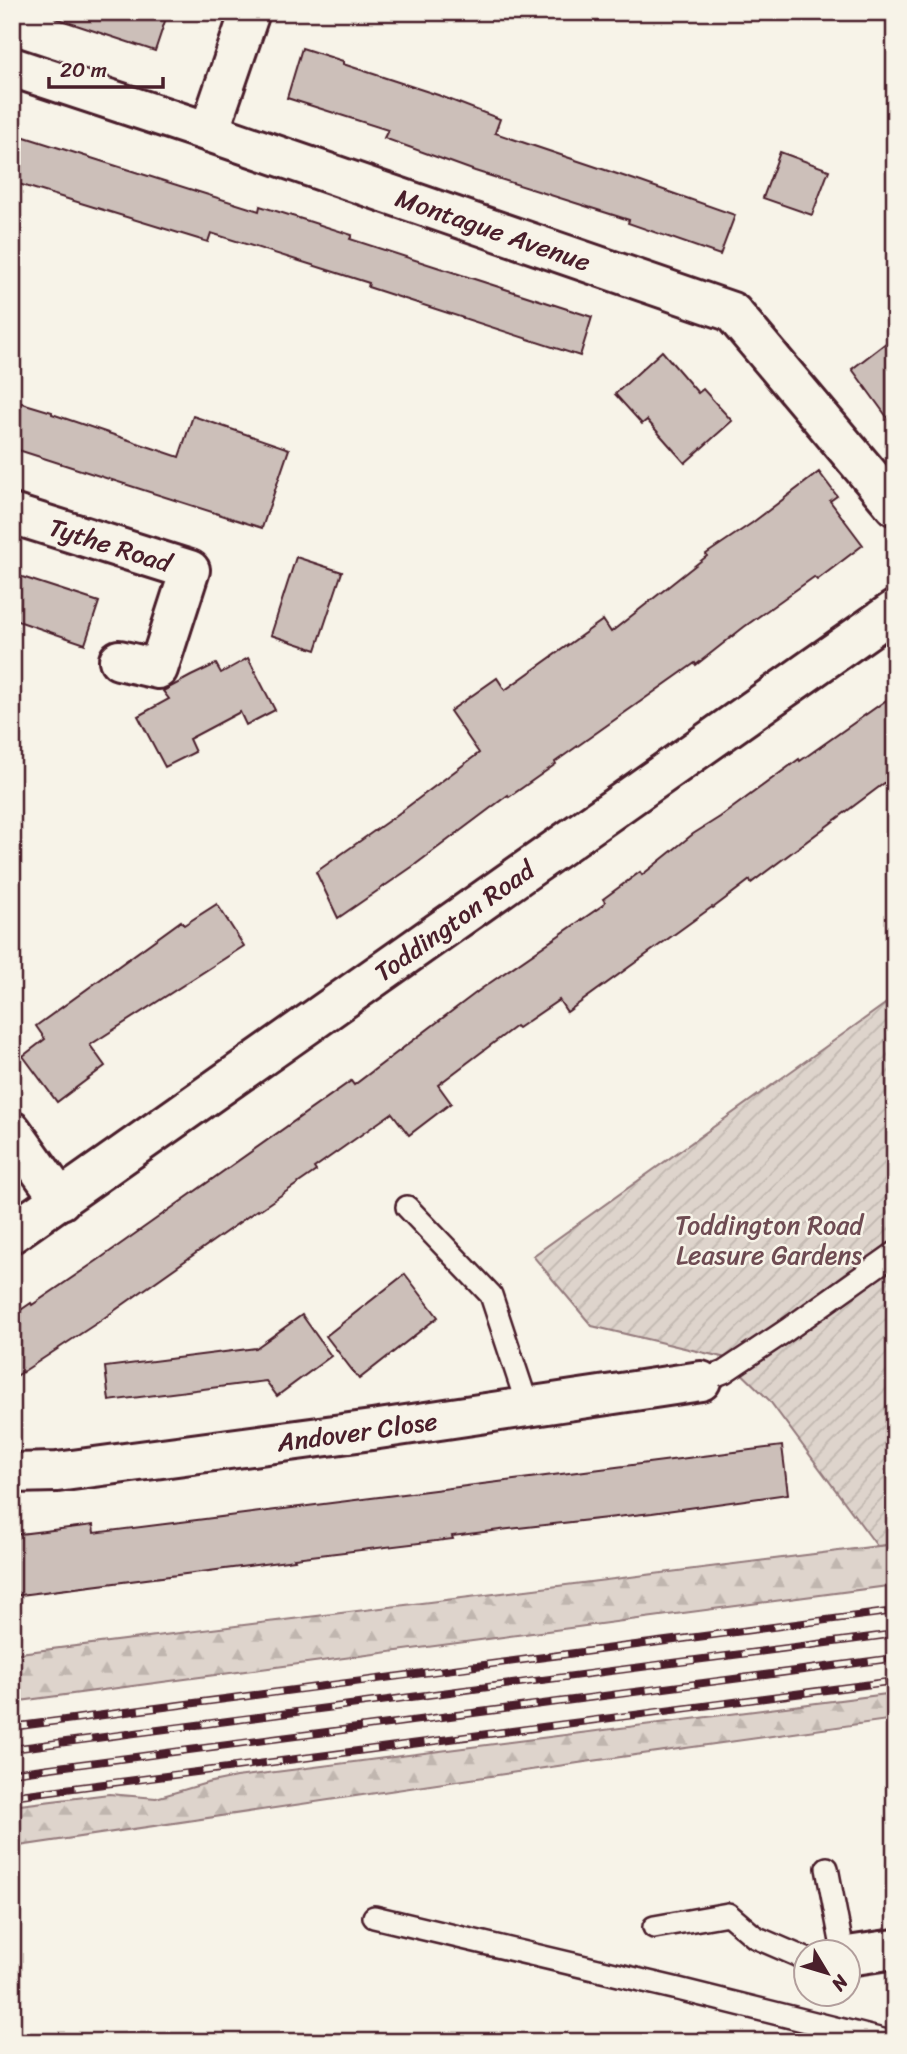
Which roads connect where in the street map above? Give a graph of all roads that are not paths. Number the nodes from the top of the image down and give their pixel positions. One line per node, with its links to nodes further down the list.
1 (250, 12): 3 (street)
2 (12, 67): 3 (street, Montague Avenue)
3 (209, 132): 4 (street, Montague Avenue)
4 (895, 506)
5 (12, 514): 7 (street, Tythe Road)
6 (895, 610): 9 (street, Toddington Road)
7 (119, 660)
8 (12, 1131): 9 (street)
9 (61, 1200): 11 (street, Toddington Road)
10 (407, 1206): 14 (lane)
11 (12, 1233)
12 (895, 1253): 13 (lane)
13 (701, 1381): 14 (street, Andover Close)
14 (527, 1407): 15 (street, Andover Close)
15 (12, 1473)
16 (827, 1868): 19 (lane)
17 (374, 1917): 23 (lane)
18 (654, 1927): 21 (lane)
19 (840, 1938)
20 (895, 1949): 22 (street)
21 (792, 1953)
22 (862, 1954)
23 (891, 2042)

